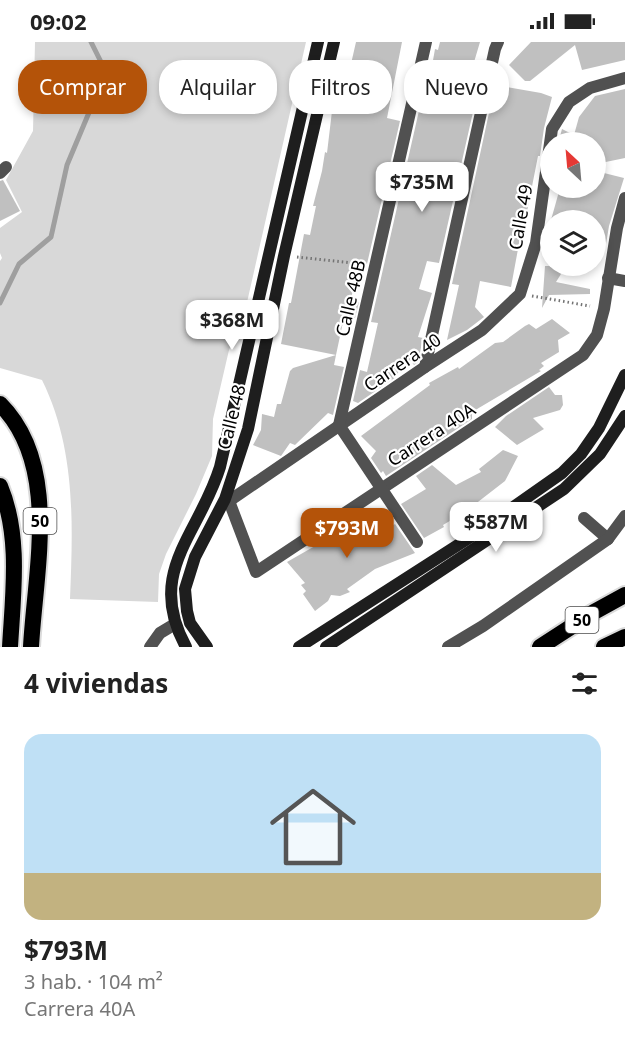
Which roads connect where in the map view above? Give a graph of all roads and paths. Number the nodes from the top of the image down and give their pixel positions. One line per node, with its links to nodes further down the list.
1 (318, 42): 20 (main road, Calle 48)
2 (334, 42): 7 (main road, Calle 48)
3 (426, 42): 8 (street, Calle 48B)
4 (498, 42): 13 (street)
5 (625, 78): 11 (street, Calle 49)
6 (625, 198): 9 (street, Carrera 40A)
7 (284, 256): 8 (path); 21 (main road, Calle 48)
8 (375, 266): 17 (street, Calle 48B)
9 (608, 278): 10 (street); 12 (street, Carrera 40A)
10 (625, 281)
11 (520, 294): 12 (path); 13 (street, Carrera 40)
12 (604, 309): 19 (street, Carrera 40A)
13 (425, 367): 17 (street, Carrera 40)
14 (625, 375): 34 (main road)
15 (0, 404): 30 (highway, 50)
16 (625, 416): 35 (main road)
17 (339, 425): 19 (street); 21 (street, Carrera 40)
18 (0, 486): 29 (highway, 50)
19 (381, 488): 21 (street, Carrera 40A); 25 (street)
20 (210, 493): 21 (street); 27 (main road, Calle 48)
21 (227, 500): 33 (main road, Calle 48)
22 (625, 516): 24 (street)
23 (584, 518): 24 (street)
24 (608, 539): 36 (street)
25 (417, 542)
26 (625, 593): 37 (highway, 50)
27 (175, 624): 31 (street); 32 (main road, Calle 48)
28 (625, 637): 38 (highway, 50)
29 (9, 647)
30 (31, 647)
31 (150, 647)
32 (186, 647)
33 (207, 647)
34 (299, 647)
35 (326, 647)
36 (448, 647)
37 (540, 647)
38 (604, 647)

